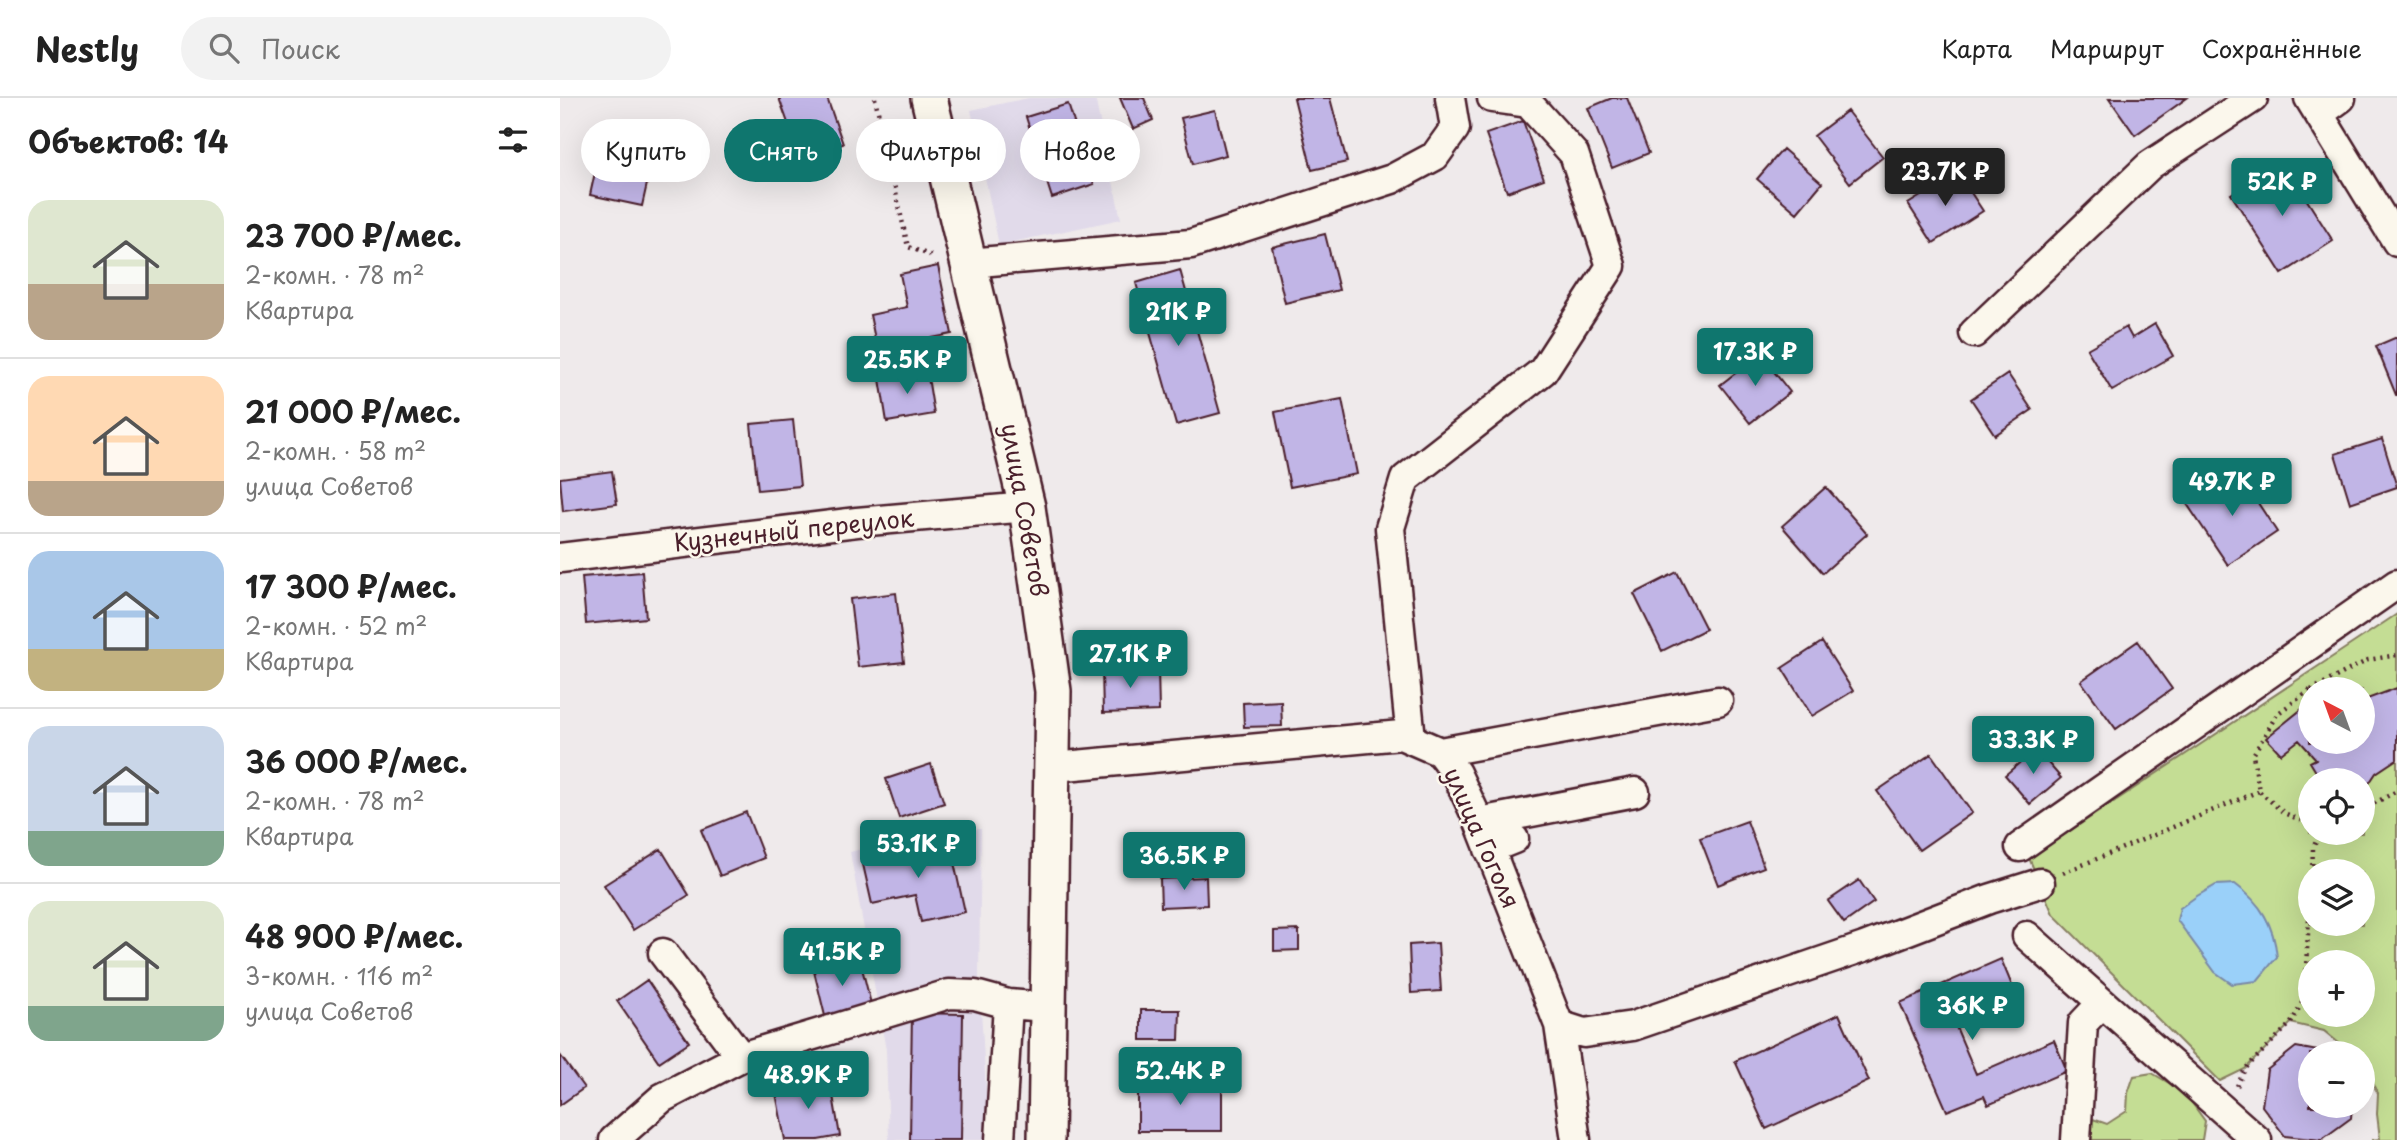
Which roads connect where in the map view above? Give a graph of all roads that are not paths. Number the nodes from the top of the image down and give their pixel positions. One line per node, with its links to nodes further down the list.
1 (929, 98): 7 (main road, улица Советов)
2 (1450, 98): 7 (street)
3 (1492, 98): 13 (street)
4 (2253, 98): 8 (street)
5 (2323, 103): 6 (street)
6 (2397, 242)
7 (968, 263): 9 (main road, улица Советов)
8 (1975, 333)
9 (1027, 507): 10 (street, Кузнечный переулок); 15 (main road, улица Советов)
10 (560, 558)
11 (2397, 584): 18 (street)
12 (1718, 701): 14 (street)
13 (1411, 739): 14 (street, улица Гоголя); 15 (street, улица Гоголя)
14 (1440, 752): 17 (street, улица Гоголя)
15 (1054, 767): 24 (main road, улица Советов)
16 (1635, 792): 17 (street)
17 (1479, 822): 25 (street, улица Гоголя)
18 (2020, 847)
19 (2040, 883): 25 (street)
20 (2027, 936): 22 (street)
21 (663, 953): 26 (street)
22 (2102, 1003): 31 (street); 32 (street)
23 (1008, 1004): 24 (street); 26 (street); 28 (street)
24 (1046, 1007): 29 (main road, улица Советов)
25 (1559, 1025): 30 (street, улица Гоголя)
26 (741, 1057): 27 (street)
27 (614, 1140)
28 (1000, 1140)
29 (1046, 1140)
30 (1576, 1140)
31 (2076, 1140)
32 (2257, 1140)

